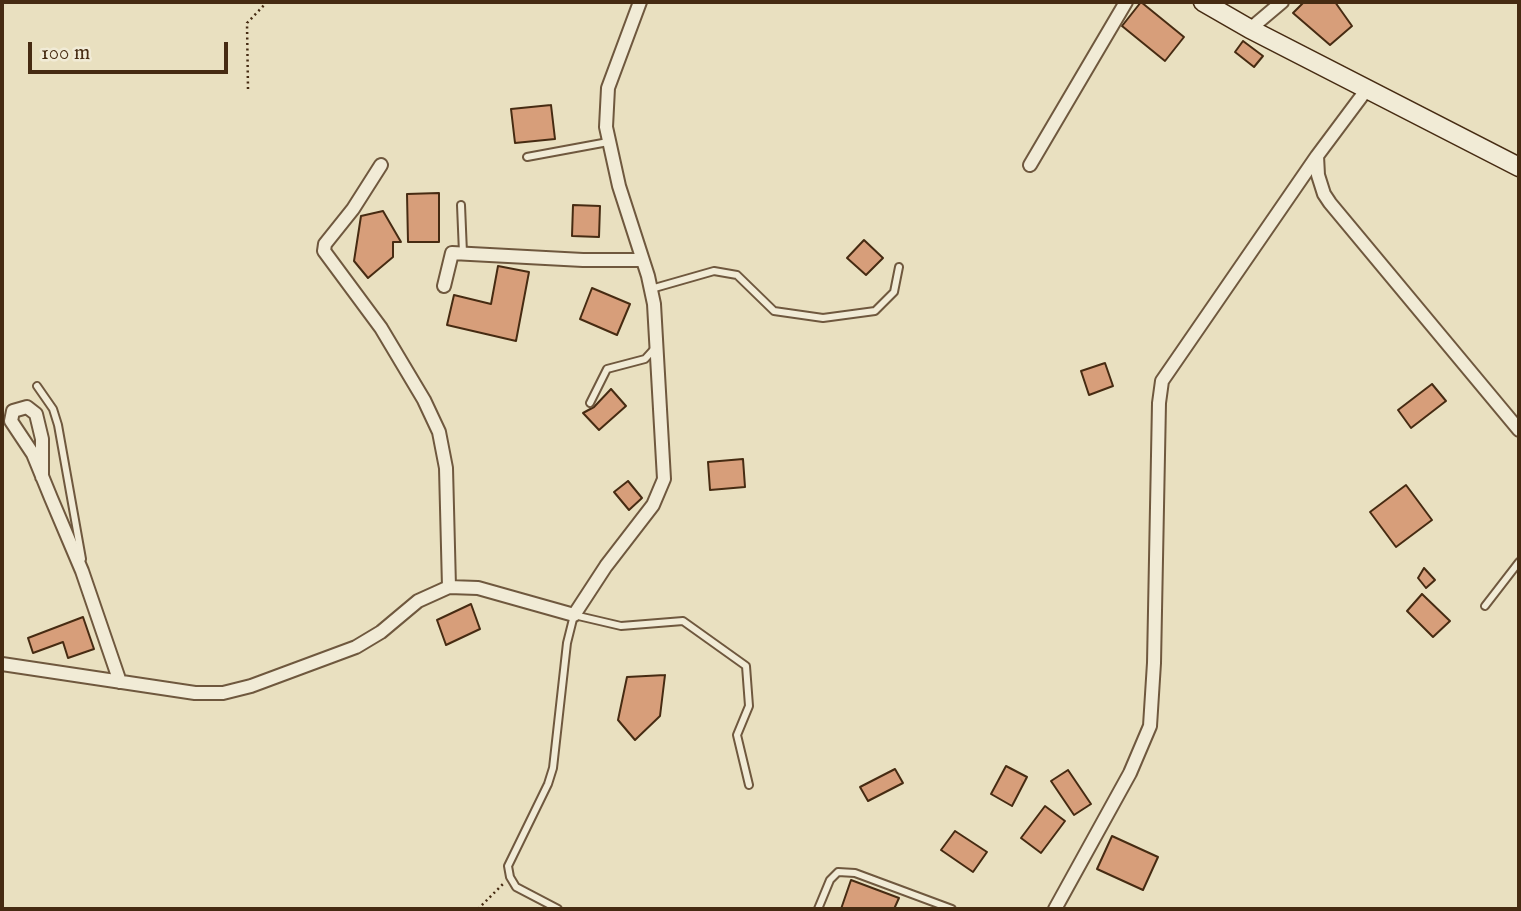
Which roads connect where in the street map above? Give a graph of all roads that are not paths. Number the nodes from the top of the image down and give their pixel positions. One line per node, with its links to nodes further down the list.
1 (640, 2): 7 (street)
2 (1126, 2): 11 (street)
3 (1203, 2): 5 (main road)
4 (1282, 2): 5 (street)
5 (1250, 29): 6 (main road)
6 (1367, 89): 8 (street); 12 (main road)
7 (608, 142): 9 (lane); 15 (street)
8 (1317, 156): 22 (street); 35 (street)
9 (527, 157)
10 (381, 165): 25 (street)
11 (1030, 165)
12 (1519, 167)
13 (461, 205): 14 (lane)
14 (463, 253): 15 (street); 17 (street)
15 (642, 260): 18 (street)
16 (899, 267): 18 (lane)
17 (444, 286)
18 (651, 289): 19 (street)
19 (656, 346): 21 (lane); 28 (street)
20 (37, 386): 26 (lane)
21 (590, 403)
22 (1519, 430)
23 (43, 477): 23 (street); 26 (street)
24 (1519, 562): 27 (lane)
25 (449, 587): 28 (street); 30 (street)
26 (87, 588): 30 (street)
27 (1485, 606)
28 (574, 615): 31 (lane); 32 (lane)
29 (2, 664): 30 (street)
30 (120, 682)
31 (749, 785)
32 (558, 909)
33 (818, 909): 34 (lane)
34 (952, 909)
35 (1055, 909)

